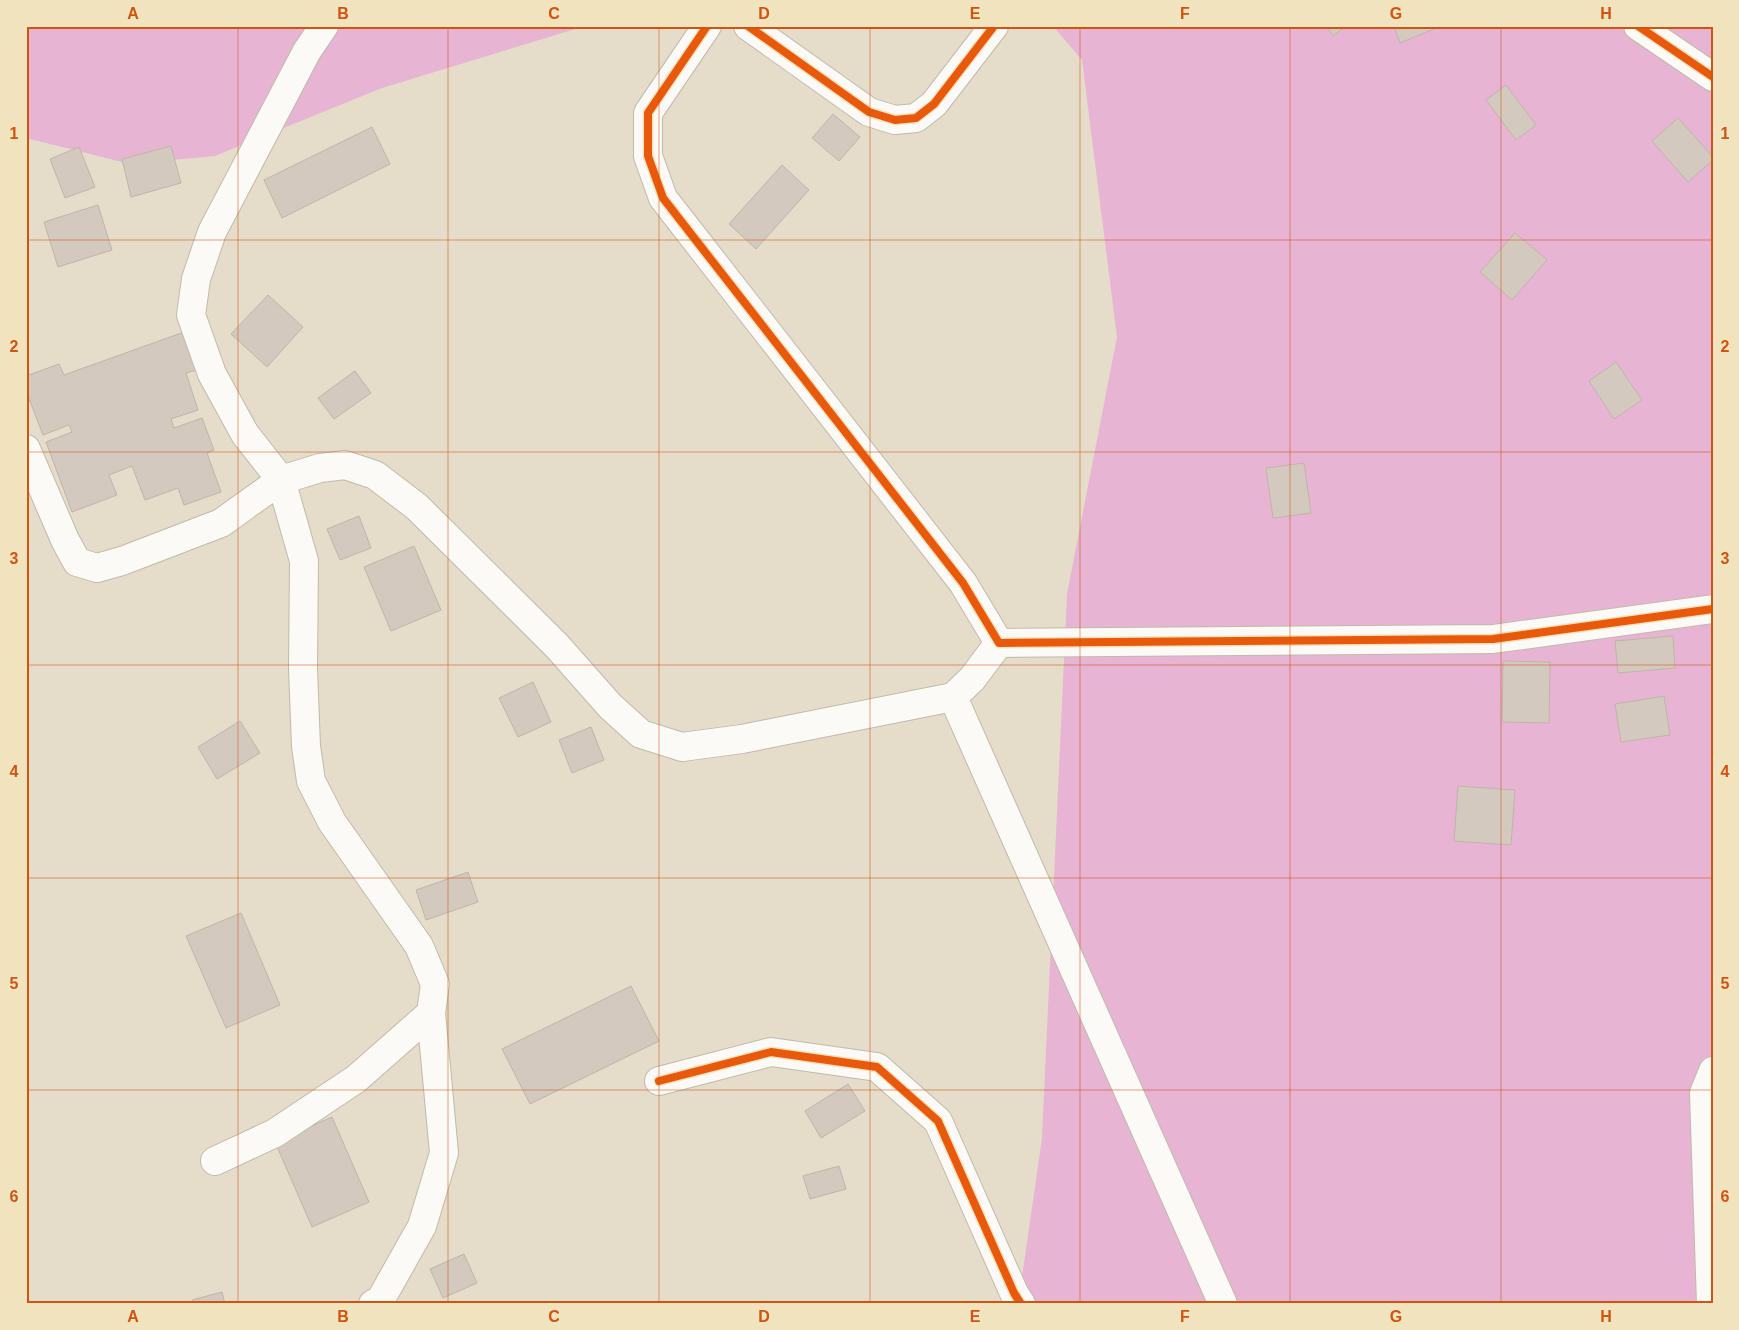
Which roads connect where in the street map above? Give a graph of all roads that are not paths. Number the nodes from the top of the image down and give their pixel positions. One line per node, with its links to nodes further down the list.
1 (324, 26): 8 (street)
2 (707, 26): 10 (street)
3 (748, 26): 4 (street)
4 (994, 26)
5 (1638, 26): 6 (street)
6 (1713, 77)
7 (26, 449): 8 (street)
8 (281, 480): 11 (street); 12 (street)
9 (1713, 609): 10 (street)
10 (999, 642): 11 (street)
11 (953, 697): 18 (street)
12 (431, 1012): 15 (street); 16 (street)
13 (1713, 1071): 19 (street)
14 (660, 1081): 17 (street)
15 (215, 1161)
16 (373, 1304)
17 (1021, 1304)
18 (1223, 1304)
19 (1711, 1304)

